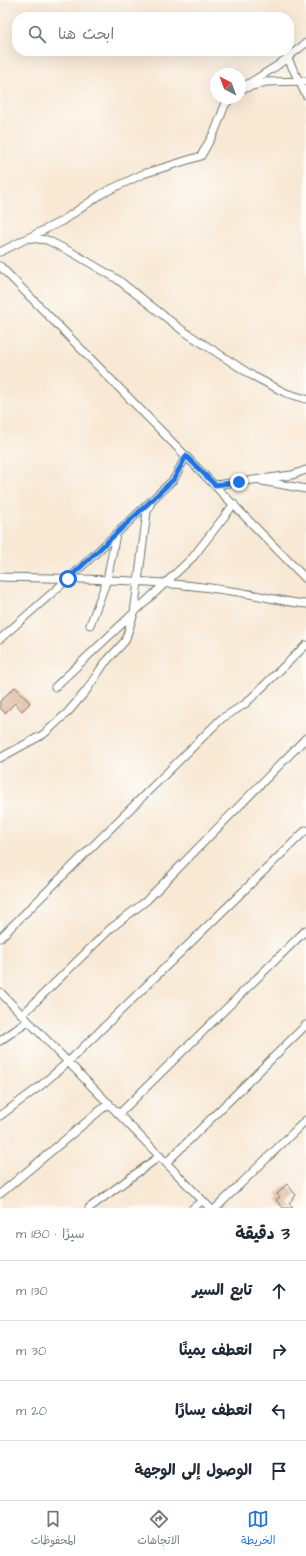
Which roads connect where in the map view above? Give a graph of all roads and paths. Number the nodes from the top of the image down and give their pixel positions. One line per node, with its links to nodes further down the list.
1 (306, 38): 3 (street)
2 (306, 43): 3 (street)
3 (299, 48): 4 (street)
4 (294, 52)
5 (287, 57): 6 (street); 7 (street)
6 (302, 81): 8 (street); 9 (street)
7 (246, 86)
8 (246, 88)
9 (306, 95)
10 (226, 104): 11 (street)
11 (28, 238): 12 (street); 14 (street)
12 (0, 252)
13 (0, 266): 15 (street)
14 (306, 399)
15 (186, 456): 18 (street); 20 (street)
16 (306, 470): 17 (street)
17 (256, 480): 18 (street); 19 (street)
18 (215, 485): 21 (street)
19 (306, 489)
20 (152, 500): 22 (street); 27 (street)
21 (234, 504): 25 (street); 28 (street)
22 (116, 534): 24 (street); 26 (street)
23 (0, 577): 24 (street)
24 (68, 579): 26 (street); 32 (street)
25 (306, 579)
26 (108, 580): 27 (street); 31 (street)
27 (139, 581): 28 (street); 30 (street)
28 (164, 584): 29 (street); 30 (street)
29 (306, 604)
30 (134, 613): 34 (street); 36 (street)
31 (90, 625)
32 (0, 639)
33 (306, 645): 39 (street)
34 (55, 688)
35 (306, 738): 41 (street)
36 (0, 758)
37 (306, 830): 45 (street)
38 (306, 930): 47 (street)
39 (0, 938)
40 (0, 992): 41 (street)
41 (22, 1014): 42 (street)
42 (28, 1021): 44 (street); 45 (street)
43 (306, 1026): 51 (street)
44 (0, 1041)
45 (68, 1062): 46 (street); 48 (street)
46 (109, 1103): 47 (street); 52 (street)
47 (119, 1114): 50 (street)
48 (0, 1116)
49 (306, 1120): 57 (street)
50 (160, 1156): 51 (street); 54 (street)
51 (166, 1163): 53 (street)
52 (0, 1194)
53 (202, 1201): 55 (street); 56 (street)
54 (89, 1208)
55 (193, 1208)
56 (210, 1208)
57 (216, 1208)

